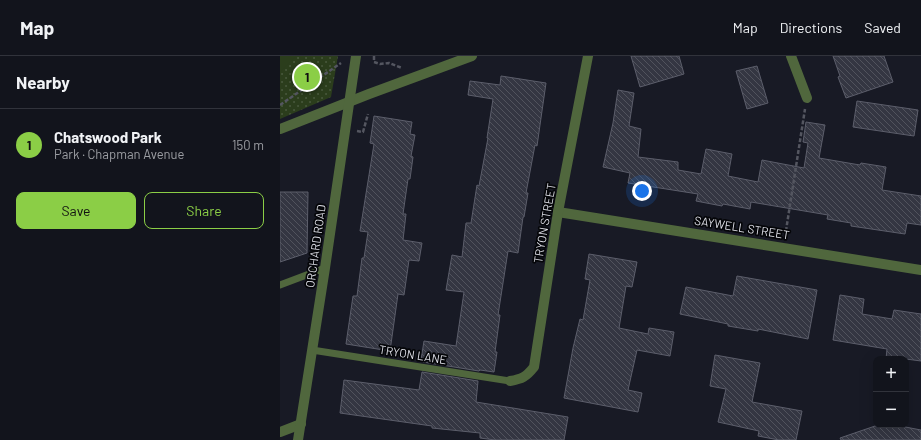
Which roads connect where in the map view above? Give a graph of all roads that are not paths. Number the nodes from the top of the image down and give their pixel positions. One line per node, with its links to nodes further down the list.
1 (356, 56): 6 (street, ORCHARD ROAD)
2 (472, 56): 6 (street)
3 (588, 56): 8 (street, TRYON STREET)
4 (791, 56): 5 (street)
5 (806, 98)
6 (349, 102): 7 (street); 9 (street, ORCHARD ROAD)
7 (280, 129)
8 (558, 212): 10 (street, SAYWELL STREET); 13 (street, TRYON STREET)
9 (325, 268): 11 (lane); 12 (street, ORCHARD ROAD)
10 (921, 270)
11 (280, 285)
12 (312, 350): 13 (lane, TRYON LANE); 14 (street, ORCHARD ROAD)
13 (510, 381)
14 (301, 424): 15 (street); 16 (street, ORCHARD ROAD)
15 (280, 432)
16 (298, 440)

